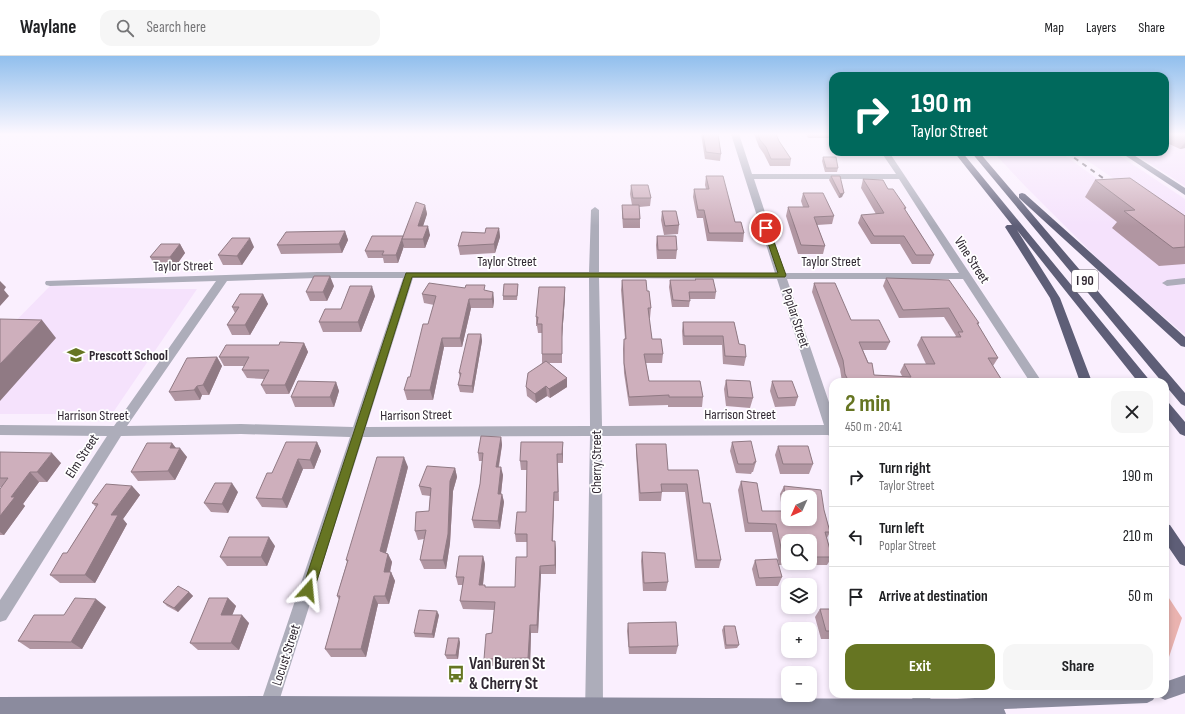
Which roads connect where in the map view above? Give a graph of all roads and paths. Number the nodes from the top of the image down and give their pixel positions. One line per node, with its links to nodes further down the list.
1 (745, 165): 7 (street, Poplar Street)
2 (893, 165): 8 (street, Vine Street)
3 (968, 165): 9 (highway, I 90)
4 (986, 165): 24 (highway, I 90)
5 (987, 165): 20 (highway)
6 (1143, 165): 10 (street)
7 (748, 176): 8 (street); 13 (street, Poplar Street)
8 (901, 177): 15 (street, Vine Street)
9 (984, 185): 22 (highway); 23 (highway, I 90)
10 (1185, 192)
11 (595, 210): 14 (street, Cherry Street)
12 (409, 275): 14 (street, Taylor Street); 16 (street, Taylor Street); 33 (street, Locust Street)
13 (782, 275): 14 (street, Taylor Street); 15 (street, Taylor Street); 28 (street, Poplar Street)
14 (594, 276): 34 (street, Cherry Street)
15 (965, 276): 21 (street, Vine Street)
16 (223, 279): 17 (street, Taylor Street); 30 (street, Elm Street)
17 (50, 282)
18 (1185, 282): 19 (street)
19 (1167, 283)
20 (1185, 343)
21 (1033, 378)
22 (1085, 378)
23 (1142, 378)
24 (1166, 378)
25 (1169, 382): 26 (highway, I 90)
26 (1185, 401)
27 (1169, 411): 32 (highway)
28 (829, 419)
29 (0, 430): 30 (street, Harrison Street)
30 (117, 431): 33 (street, Harrison Street); 37 (street, Elm Street)
31 (829, 431): 34 (street, Harrison Street)
32 (1185, 431)
33 (359, 432): 34 (street, Harrison Street); 44 (street, Locust Street)
34 (596, 432): 45 (street, Cherry Street)
35 (1169, 536): 36 (highway)
36 (1185, 559)
37 (0, 614)
38 (1185, 684): 39 (street)
39 (1169, 690)
40 (1060, 698): 43 (street)
41 (924, 705): 43 (street); 45 (street)
42 (0, 706): 44 (street)
43 (975, 707): 46 (street)
44 (268, 709): 45 (street)
45 (594, 711)
46 (997, 714)

